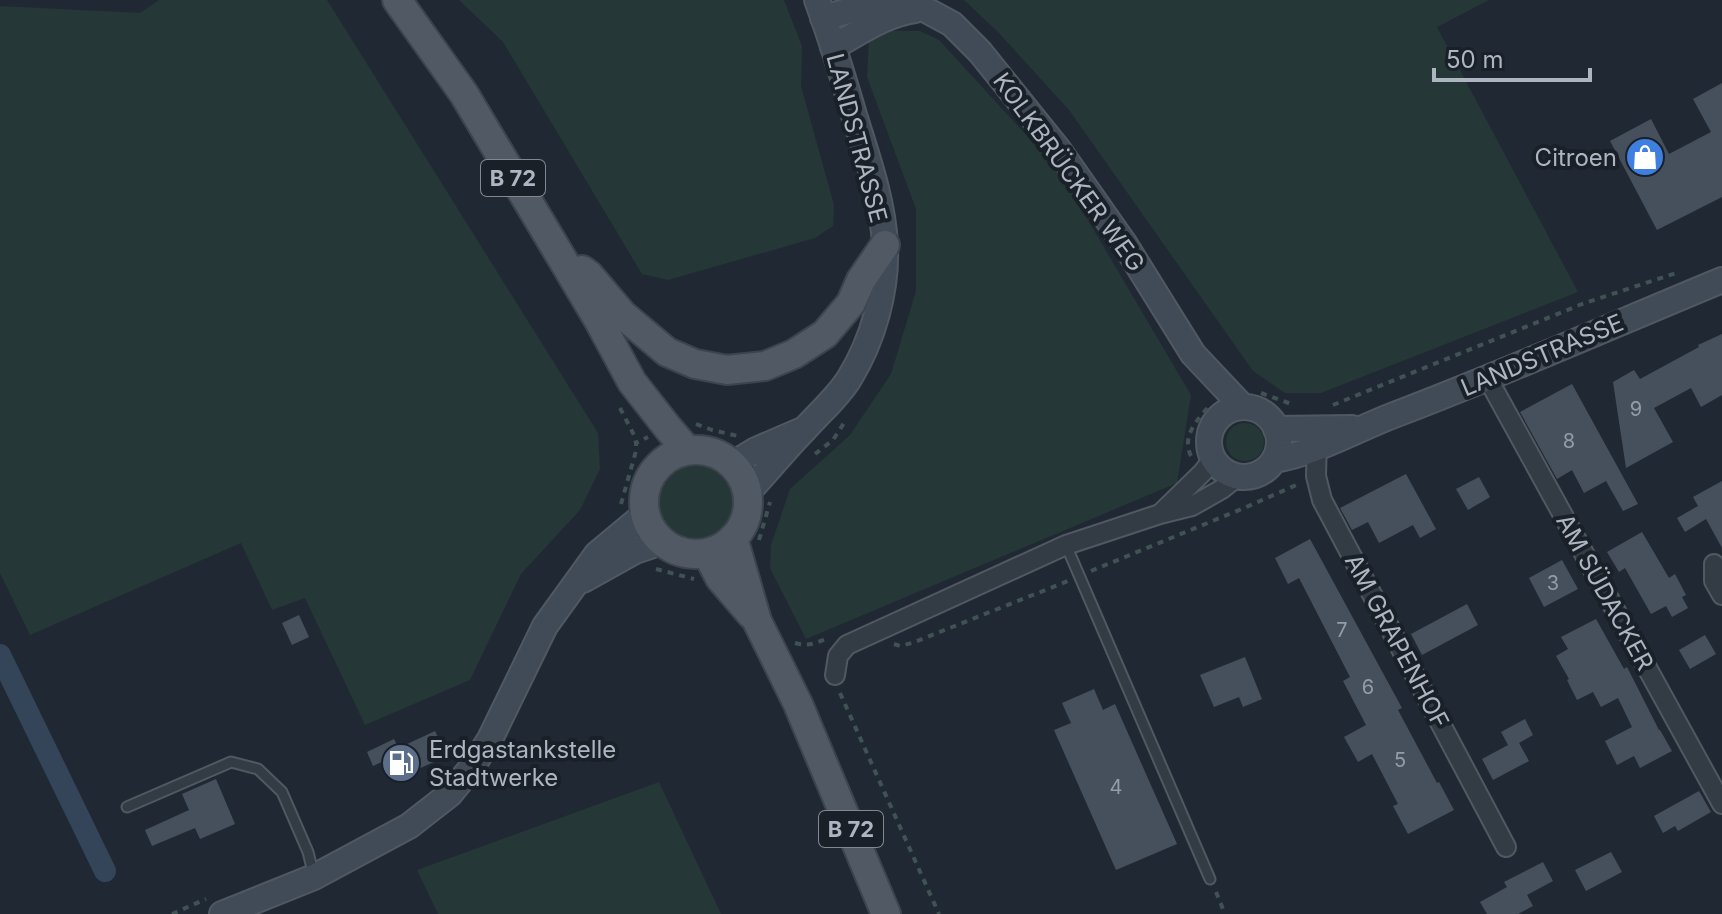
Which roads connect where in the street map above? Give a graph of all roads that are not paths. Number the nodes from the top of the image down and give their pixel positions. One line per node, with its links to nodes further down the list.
1 (397, 0): 6 (main road, B 72)
2 (820, 9): 3 (street, KOLKBRÜCKER WEG); 4 (street, LANDSTRASSE)
3 (925, 9): 4 (street); 8 (street, KOLKBRÜCKER WEG)
4 (833, 47): 5 (street, LANDSTRASSE)
5 (885, 245): 6 (main road); 14 (street, LANDSTRASSE)
6 (563, 261): 10 (main road, B 72)
7 (1722, 280): 9 (street, LANDSTRASSE)
8 (1193, 354): 11 (street, KOLKBRÜCKER WEG); 12 (street, KOLKBRÜCKER WEG)
9 (1488, 379): 13 (street, LANDSTRASSE); 34 (street, AM SÜDACKER)
10 (632, 382): 16 (main road, B 72); 20 (main road, B 72)
11 (1246, 398): 12 (street); 15 (street)
12 (1217, 419): 17 (street)
13 (1320, 427): 15 (street, LANDSTRASSE); 18 (street, LANDSTRASSE); 36 (street, AM GRAPENHOF)
14 (805, 428): 19 (street, LANDSTRASSE); 22 (street, LANDSTRASSE)
15 (1276, 429): 18 (street)
16 (687, 450): 19 (main road); 20 (main road)
17 (1213, 459): 21 (street); 24 (street)
18 (1274, 460): 21 (street)
19 (733, 464): 22 (main road)
20 (658, 466): 23 (main road)
21 (1237, 477): 24 (street)
22 (748, 492): 25 (main road)
23 (645, 514): 26 (main road); 30 (street)
24 (1160, 514): 27 (street)
25 (746, 539): 28 (main road); 32 (main road, B 72)
26 (662, 542): 28 (main road); 30 (street)
27 (1066, 545): 33 (street); 38 (lane)
28 (707, 553): 32 (main road, B 72)
29 (1714, 564): 31 (street)
30 (577, 583): 37 (street)
31 (1722, 595)
32 (757, 621): 40 (main road, B 72)
33 (835, 675)
34 (1722, 804)
35 (127, 807): 37 (lane)
36 (1506, 847)
37 (314, 877): 39 (street)
38 (1210, 879)
39 (223, 906)
40 (886, 914)

